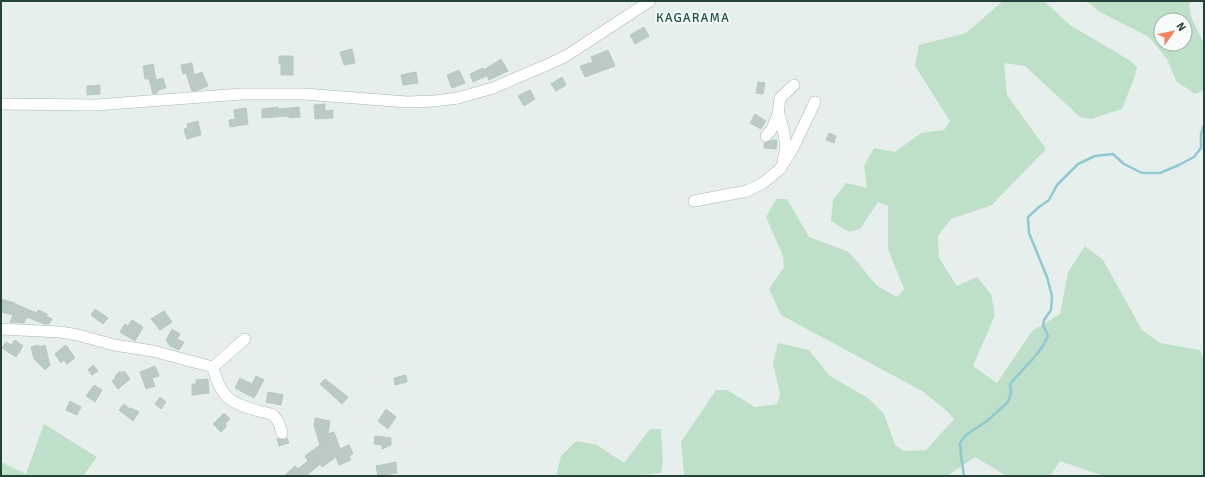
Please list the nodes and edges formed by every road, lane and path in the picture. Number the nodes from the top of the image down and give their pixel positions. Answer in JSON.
{"nodes":[{"id":1,"x":650,"y":1,"type":"edge"},
{"id":2,"x":794,"y":85,"type":"dead end"},
{"id":3,"x":815,"y":102,"type":"dead end"},
{"id":4,"x":1,"y":104,"type":"edge"},
{"id":5,"x":778,"y":110,"type":"junction"},
{"id":6,"x":766,"y":136,"type":"dead end"},
{"id":7,"x":780,"y":169,"type":"junction"},
{"id":8,"x":694,"y":201,"type":"dead end"},
{"id":9,"x":1,"y":329,"type":"edge"},
{"id":10,"x":245,"y":339,"type":"dead end"},
{"id":11,"x":213,"y":367,"type":"junction"},
{"id":12,"x":282,"y":433,"type":"dead end"}],
"edges":[{"from":1,"to":4,"type":"street"},
{"from":2,"to":5,"type":"street"},
{"from":3,"to":7,"type":"street"},
{"from":5,"to":6,"type":"street"},
{"from":5,"to":7,"type":"street"},
{"from":7,"to":8,"type":"street"},
{"from":9,"to":11,"type":"street"},
{"from":10,"to":11,"type":"street"},
{"from":11,"to":12,"type":"street"}]}
